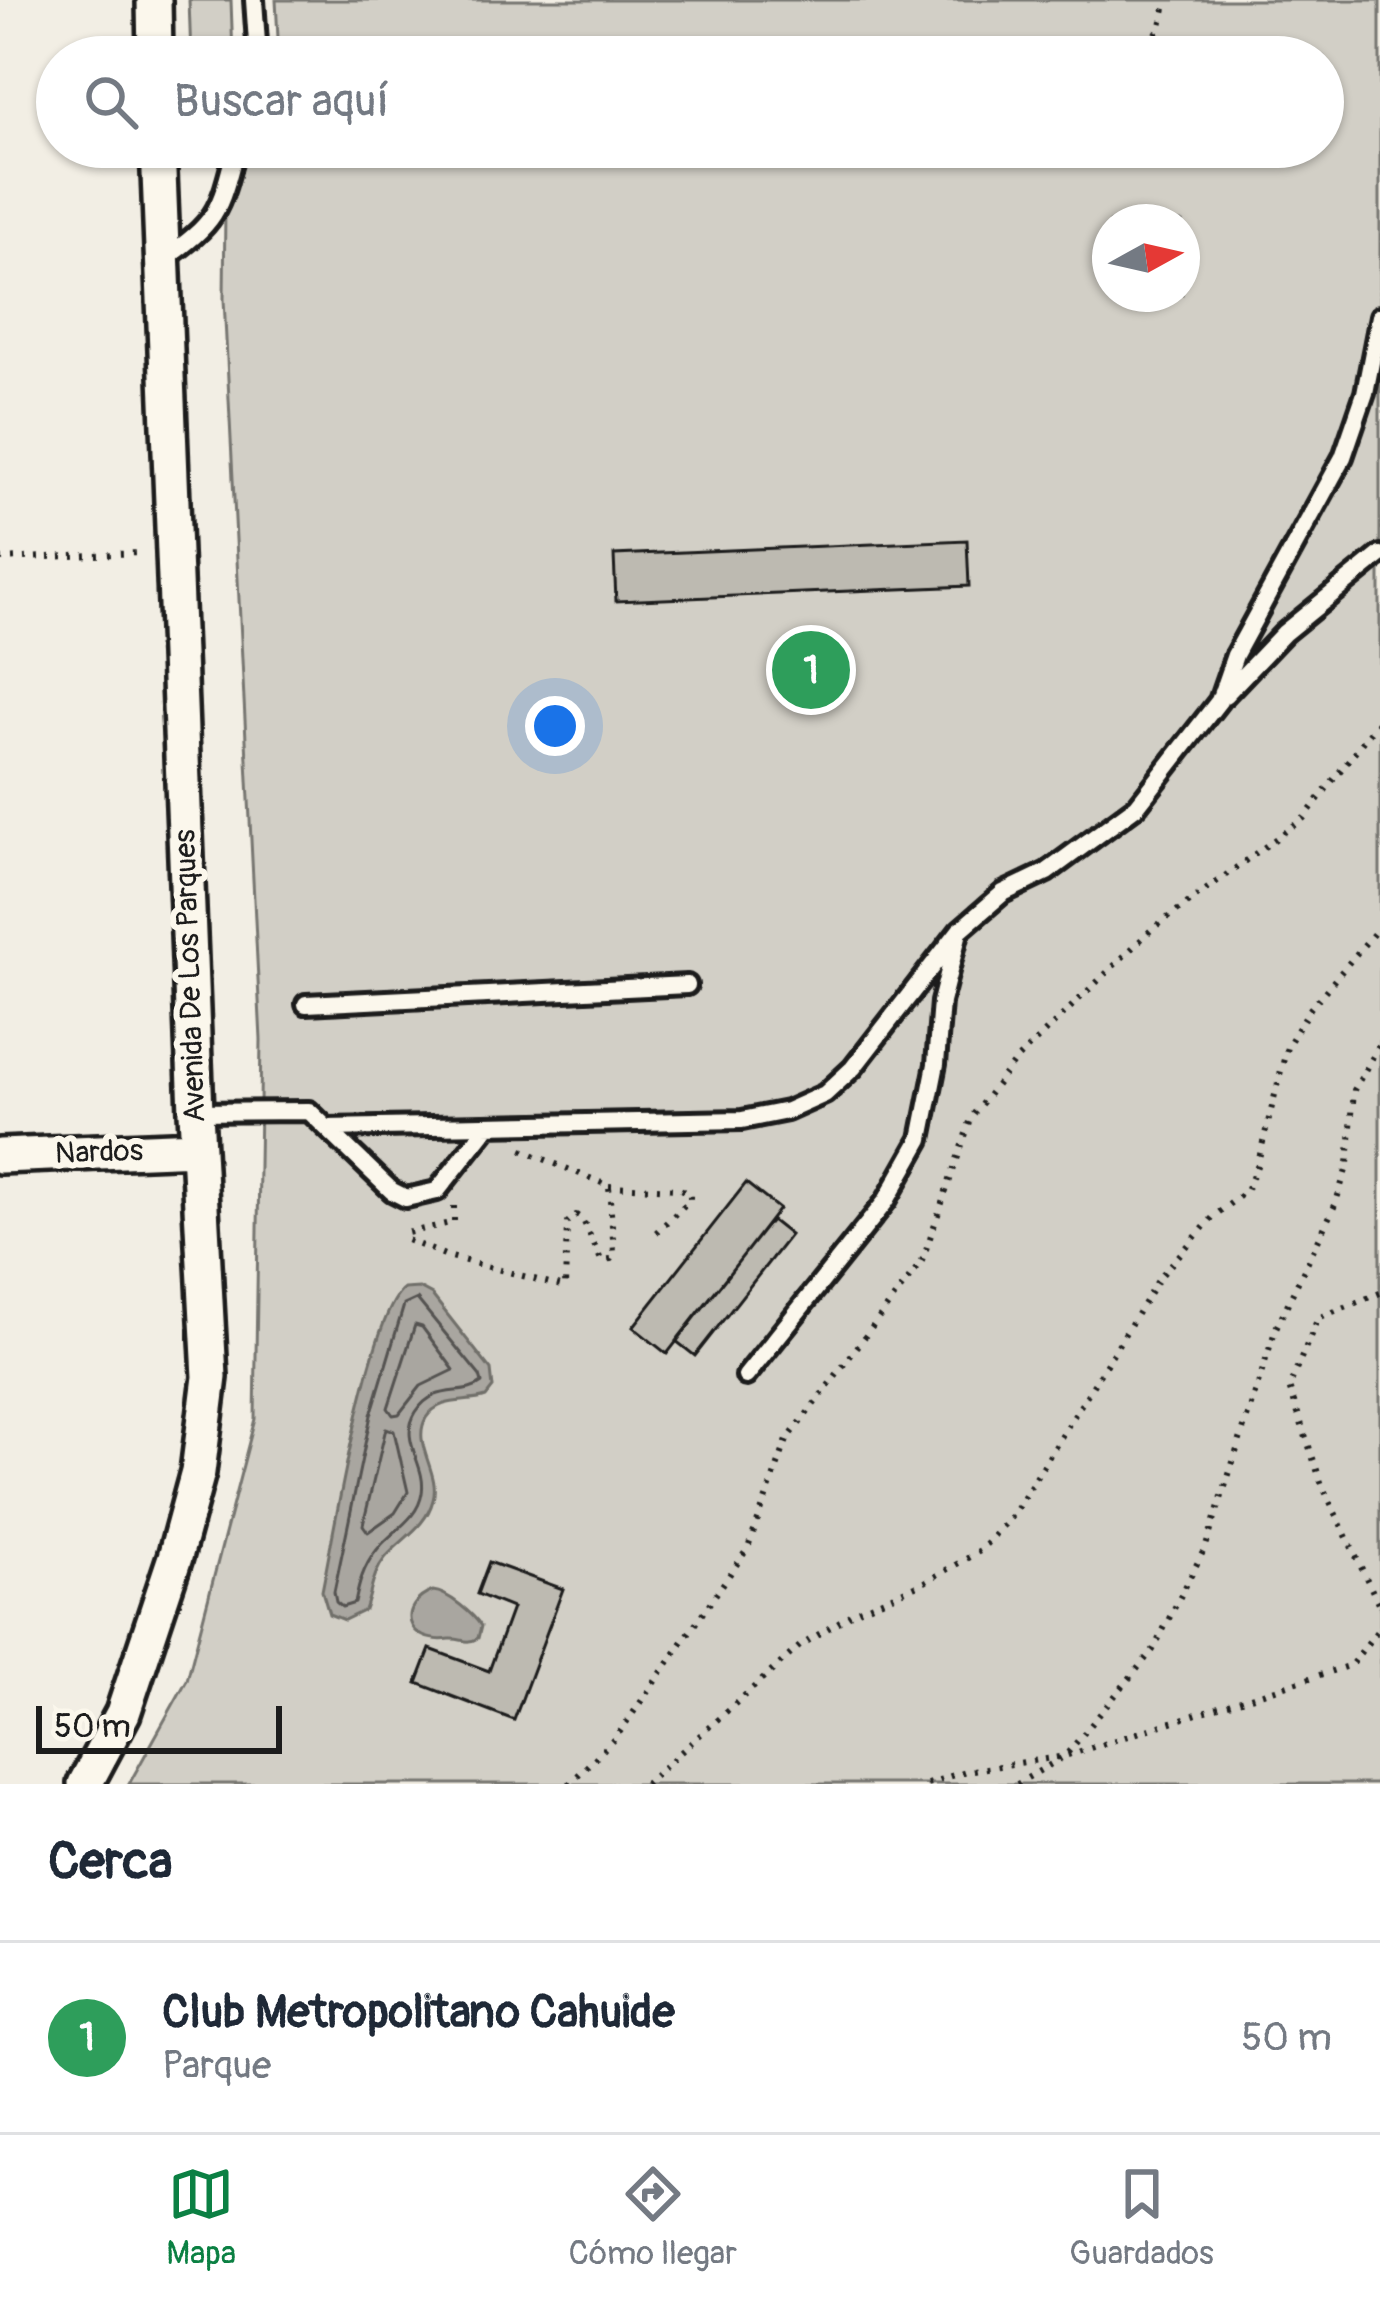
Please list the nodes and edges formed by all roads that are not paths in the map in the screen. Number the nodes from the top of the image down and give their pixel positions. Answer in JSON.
{"nodes":[{"id":1,"x":154,"y":0,"type":"edge"},
{"id":2,"x":254,"y":0,"type":"edge"},
{"id":3,"x":155,"y":36,"type":"edge"},
{"id":4,"x":257,"y":36,"type":"edge"},
{"id":5,"x":159,"y":168,"type":"edge"},
{"id":6,"x":231,"y":168,"type":"edge"},
{"id":7,"x":162,"y":261,"type":"junction"},
{"id":8,"x":1380,"y":316,"type":"edge"},
{"id":9,"x":1380,"y":555,"type":"edge"},
{"id":10,"x":1220,"y":701,"type":"junction"},
{"id":11,"x":960,"y":930,"type":"junction"},
{"id":12,"x":687,"y":985,"type":"dead end"},
{"id":13,"x":306,"y":1004,"type":"dead end"},
{"id":14,"x":196,"y":1112,"type":"junction"},
{"id":15,"x":326,"y":1128,"type":"junction"},
{"id":16,"x":484,"y":1131,"type":"junction"},
{"id":17,"x":197,"y":1148,"type":"junction"},
{"id":18,"x":0,"y":1156,"type":"edge"},
{"id":19,"x":746,"y":1376,"type":"dead end"},
{"id":20,"x":85,"y":1784,"type":"edge"}],
"edges":[{"from":1,"to":3,"type":"street"},
{"from":2,"to":4,"type":"lane"},
{"from":5,"to":7,"type":"street","name":"Avenida De Los Parques"},
{"from":6,"to":7,"type":"lane"},
{"from":7,"to":14,"type":"street","name":"Avenida De Los Parques"},
{"from":8,"to":10,"type":"lane"},
{"from":9,"to":10,"type":"lane"},
{"from":10,"to":11,"type":"lane"},
{"from":11,"to":16,"type":"lane"},
{"from":11,"to":19,"type":"lane"},
{"from":12,"to":13,"type":"lane"},
{"from":14,"to":15,"type":"lane"},
{"from":14,"to":17,"type":"street","name":"Avenida De Los Parques"},
{"from":15,"to":16,"type":"lane"},
{"from":15,"to":16,"type":"lane"},
{"from":17,"to":18,"type":"street","name":"Nardos"},
{"from":17,"to":20,"type":"street","name":"Avenida De Los Parques"}]}
